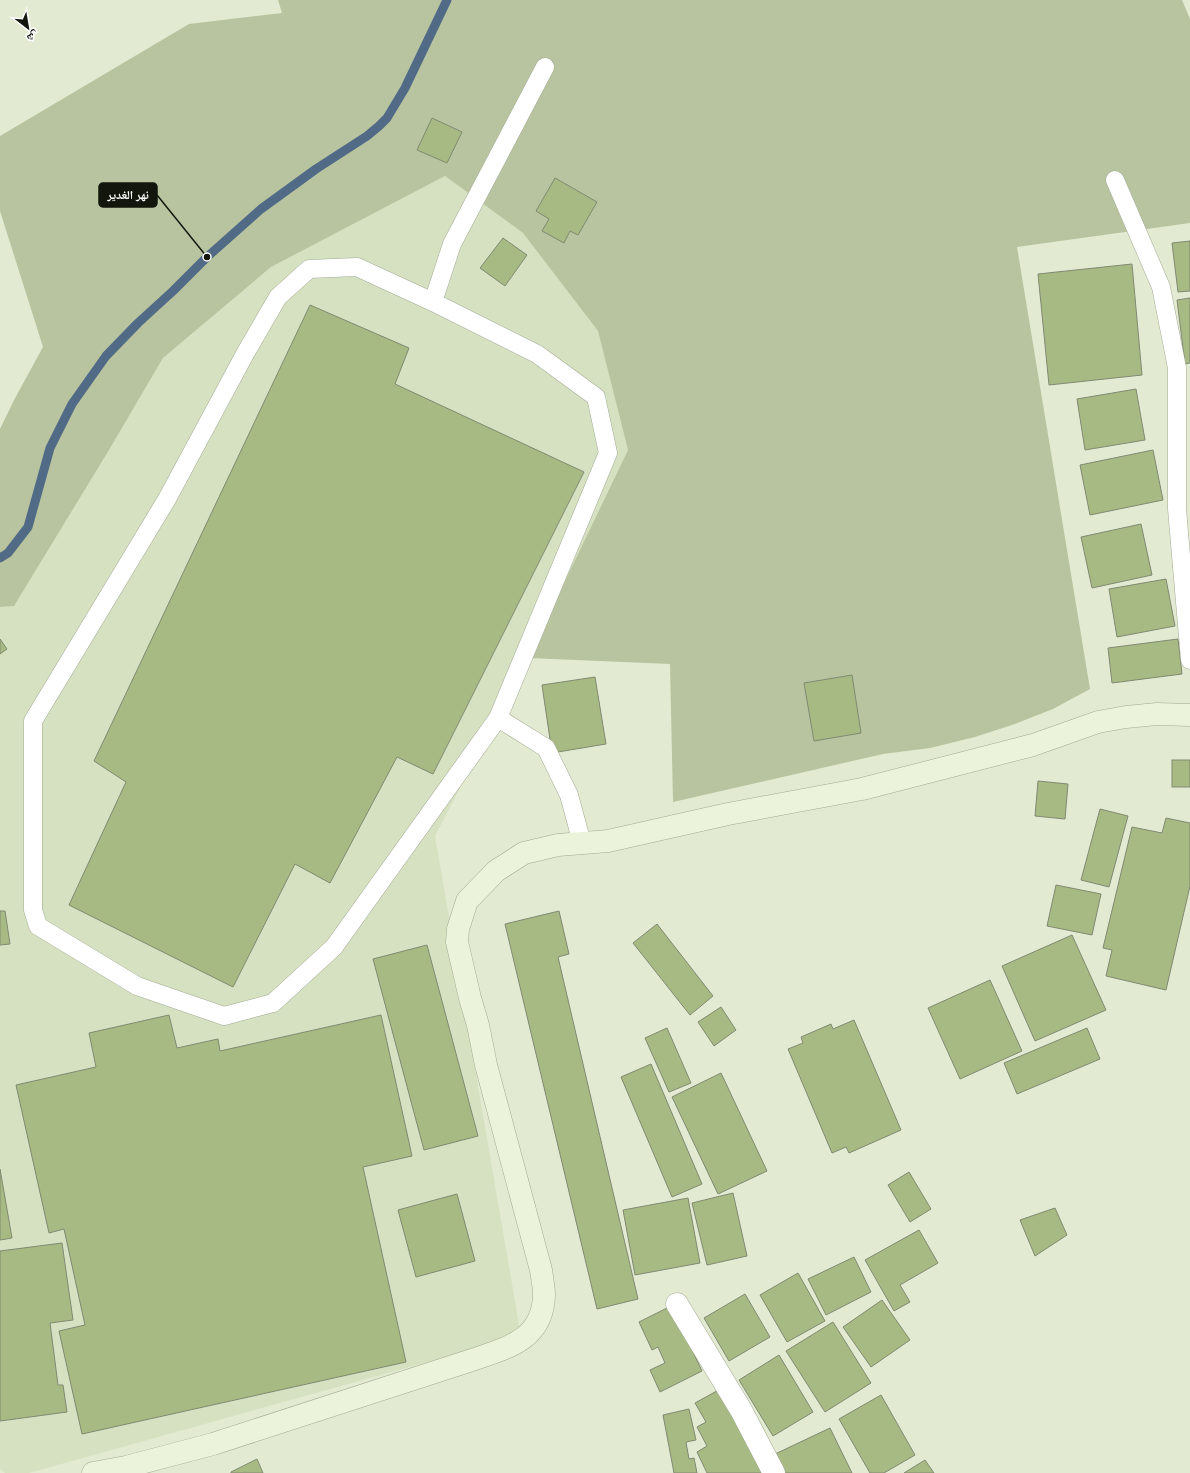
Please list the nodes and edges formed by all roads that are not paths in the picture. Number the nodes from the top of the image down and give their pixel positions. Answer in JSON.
{"nodes":[{"id":1,"x":545,"y":68,"type":"dead end"},
{"id":2,"x":1115,"y":180,"type":"dead end"},
{"id":3,"x":433,"y":302,"type":"junction"},
{"id":4,"x":1190,"y":660,"type":"edge"},
{"id":5,"x":1190,"y":715,"type":"edge"},
{"id":6,"x":498,"y":718,"type":"junction"},
{"id":7,"x":582,"y":843,"type":"junction"},
{"id":8,"x":677,"y":1304,"type":"dead end"},
{"id":9,"x":94,"y":1473,"type":"edge"},
{"id":10,"x":774,"y":1473,"type":"edge"}],
"edges":[{"from":1,"to":3,"type":"lane"},
{"from":2,"to":4,"type":"lane"},
{"from":3,"to":6,"type":"lane"},
{"from":3,"to":6,"type":"lane"},
{"from":5,"to":7,"type":"street"},
{"from":6,"to":7,"type":"lane"},
{"from":7,"to":9,"type":"street"},
{"from":8,"to":10,"type":"street"}]}
